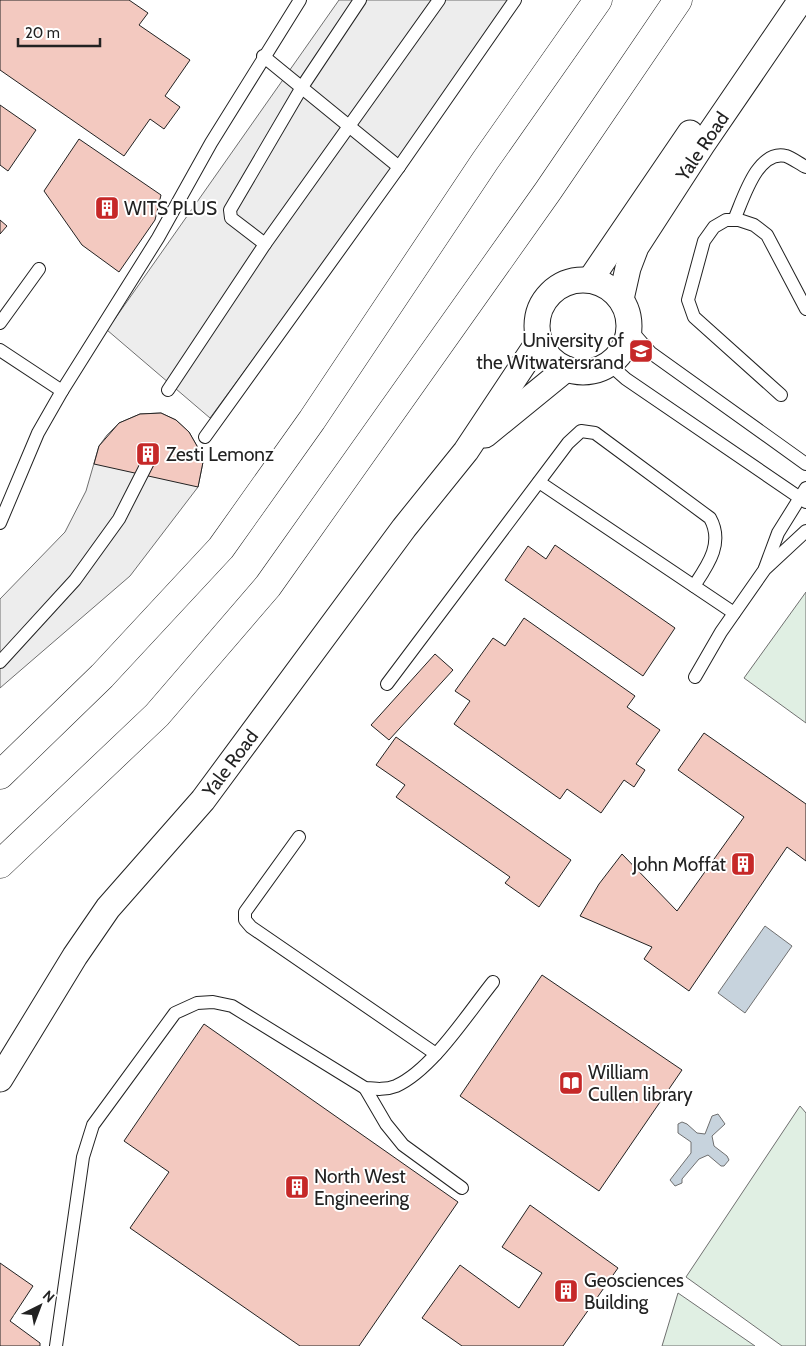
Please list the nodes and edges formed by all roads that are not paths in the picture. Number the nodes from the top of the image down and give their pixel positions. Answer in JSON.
{"nodes":[{"id":1,"x":300,"y":0,"type":"edge"},
{"id":2,"x":360,"y":0,"type":"edge"},
{"id":3,"x":439,"y":0,"type":"edge"},
{"id":4,"x":515,"y":0,"type":"edge"},
{"id":5,"x":598,"y":0,"type":"edge"},
{"id":6,"x":678,"y":0,"type":"edge"},
{"id":7,"x":781,"y":0,"type":"edge"},
{"id":8,"x":801,"y":0,"type":"edge"},
{"id":9,"x":264,"y":56,"type":"junction"},
{"id":10,"x":302,"y":87,"type":"junction"},
{"id":11,"x":350,"y":127,"type":"junction"},
{"id":12,"x":399,"y":167,"type":"junction"},
{"id":13,"x":806,"y":167,"type":"edge"},
{"id":14,"x":734,"y":220,"type":"junction"},
{"id":15,"x":266,"y":244,"type":"junction"},
{"id":16,"x":39,"y":269,"type":"dead end"},
{"id":17,"x":590,"y":280,"type":"junction"},
{"id":18,"x":806,"y":285,"type":"edge"},
{"id":19,"x":799,"y":297,"type":"junction"},
{"id":20,"x":621,"y":299,"type":"junction"},
{"id":21,"x":806,"y":309,"type":"edge"},
{"id":22,"x":0,"y":323,"type":"edge"},
{"id":23,"x":629,"y":328,"type":"junction"},
{"id":24,"x":539,"y":341,"type":"junction"},
{"id":25,"x":0,"y":350,"type":"edge"},
{"id":26,"x":609,"y":364,"type":"junction"},
{"id":27,"x":566,"y":369,"type":"junction"},
{"id":28,"x":168,"y":390,"type":"dead end"},
{"id":29,"x":62,"y":391,"type":"junction"},
{"id":30,"x":781,"y":395,"type":"dead end"},
{"id":31,"x":205,"y":437,"type":"dead end"},
{"id":32,"x":466,"y":451,"type":"junction"},
{"id":33,"x":148,"y":462,"type":"dead end"},
{"id":34,"x":806,"y":464,"type":"edge"},
{"id":35,"x":539,"y":482,"type":"junction"},
{"id":36,"x":804,"y":496,"type":"edge"},
{"id":37,"x":0,"y":523,"type":"edge"},
{"id":38,"x":806,"y":531,"type":"edge"},
{"id":39,"x":764,"y":570,"type":"junction"},
{"id":40,"x":694,"y":586,"type":"junction"},
{"id":41,"x":734,"y":613,"type":"junction"},
{"id":42,"x":0,"y":662,"type":"edge"},
{"id":43,"x":695,"y":677,"type":"dead end"},
{"id":44,"x":387,"y":684,"type":"dead end"},
{"id":45,"x":0,"y":775,"type":"edge"},
{"id":46,"x":299,"y":837,"type":"dead end"},
{"id":47,"x":0,"y":864,"type":"edge"},
{"id":48,"x":493,"y":982,"type":"dead end"},
{"id":49,"x":436,"y":1054,"type":"junction"},
{"id":50,"x":0,"y":1079,"type":"edge"},
{"id":51,"x":365,"y":1088,"type":"junction"},
{"id":52,"x":462,"y":1188,"type":"dead end"},
{"id":53,"x":56,"y":1346,"type":"edge"}],
"edges":[{"from":1,"to":9,"type":"lane"},
{"from":2,"to":10,"type":"lane"},
{"from":3,"to":11,"type":"lane"},
{"from":4,"to":12,"type":"lane"},
{"from":5,"to":45,"type":"highway"},
{"from":6,"to":47,"type":"highway"},
{"from":7,"to":17,"type":"street","name":"Yale Road"},
{"from":8,"to":20,"type":"street","name":"Yale Road"},
{"from":9,"to":10,"type":"lane"},
{"from":9,"to":29,"type":"lane"},
{"from":10,"to":11,"type":"lane"},
{"from":10,"to":15,"type":"lane"},
{"from":11,"to":12,"type":"lane"},
{"from":11,"to":15,"type":"lane"},
{"from":12,"to":31,"type":"lane"},
{"from":13,"to":14,"type":"lane"},
{"from":14,"to":19,"type":"lane"},
{"from":14,"to":30,"type":"lane"},
{"from":15,"to":28,"type":"lane"},
{"from":16,"to":22,"type":"lane"},
{"from":17,"to":20,"type":"street"},
{"from":17,"to":24,"type":"street"},
{"from":18,"to":19,"type":"lane"},
{"from":19,"to":21,"type":"lane"},
{"from":20,"to":23,"type":"street"},
{"from":23,"to":26,"type":"street"},
{"from":23,"to":34,"type":"lane"},
{"from":24,"to":27,"type":"street"},
{"from":24,"to":32,"type":"street","name":"Yale Road"},
{"from":25,"to":29,"type":"lane"},
{"from":26,"to":27,"type":"street"},
{"from":26,"to":36,"type":"lane"},
{"from":27,"to":32,"type":"street","name":"Yale Road"},
{"from":29,"to":37,"type":"lane"},
{"from":32,"to":50,"type":"street","name":"Yale Road"},
{"from":33,"to":42,"type":"lane"},
{"from":35,"to":40,"type":"lane"},
{"from":35,"to":40,"type":"lane"},
{"from":35,"to":44,"type":"lane"},
{"from":36,"to":39,"type":"lane"},
{"from":38,"to":39,"type":"lane"},
{"from":39,"to":41,"type":"lane"},
{"from":40,"to":41,"type":"lane"},
{"from":41,"to":43,"type":"lane"},
{"from":46,"to":49,"type":"lane"},
{"from":48,"to":49,"type":"lane"},
{"from":49,"to":51,"type":"lane"},
{"from":51,"to":52,"type":"lane"},
{"from":51,"to":53,"type":"lane"}]}
